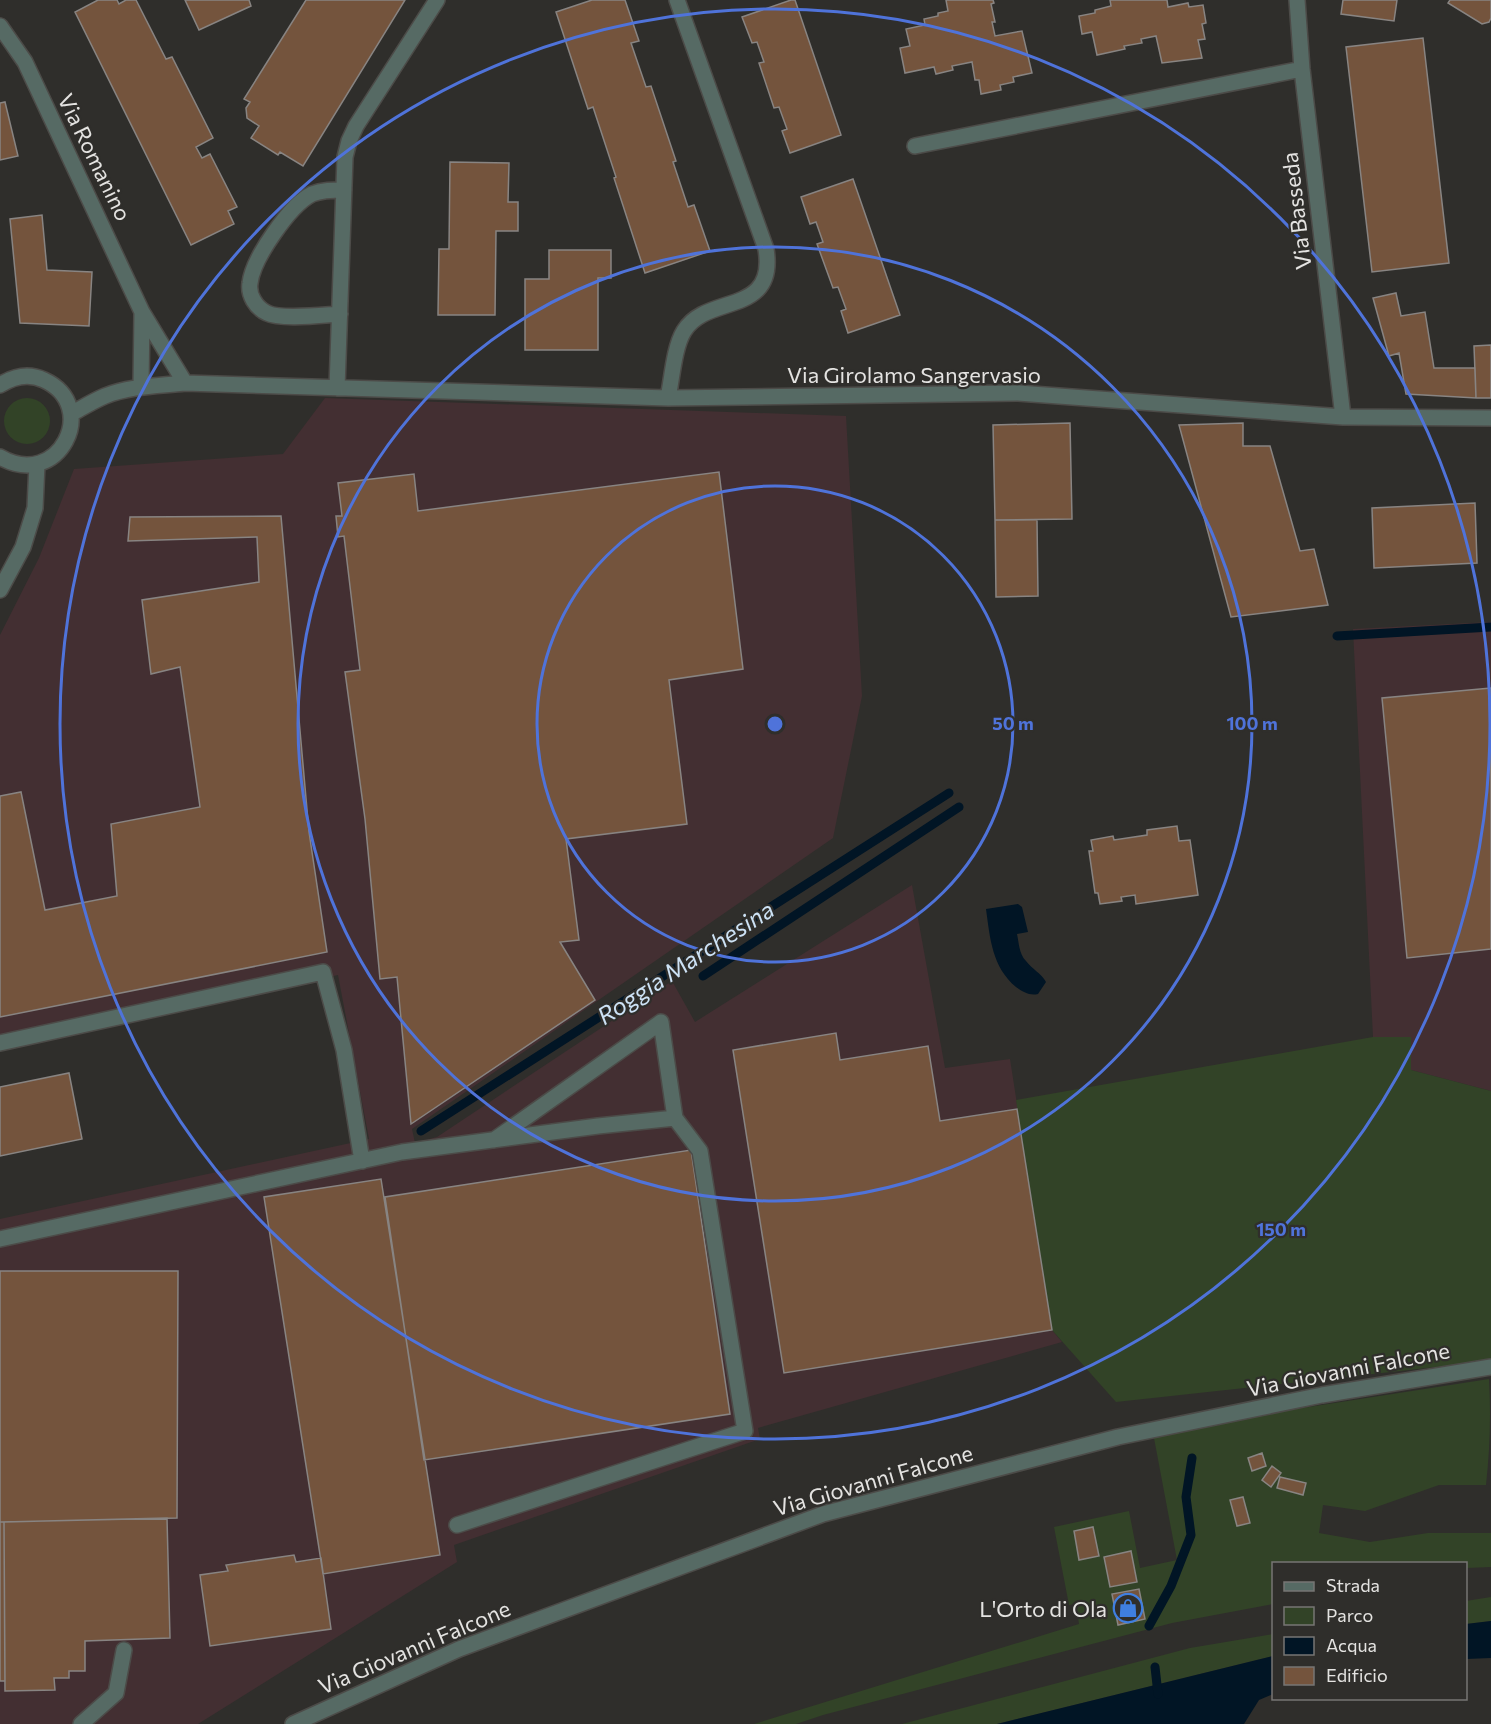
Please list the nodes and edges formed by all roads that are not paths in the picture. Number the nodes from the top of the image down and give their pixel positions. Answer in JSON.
{"nodes":[{"id":1,"x":437,"y":0,"type":"edge"},
{"id":2,"x":677,"y":0,"type":"edge"},
{"id":3,"x":1297,"y":0,"type":"edge"},
{"id":4,"x":0,"y":26,"type":"edge"},
{"id":5,"x":1302,"y":69,"type":"junction"},
{"id":6,"x":915,"y":146,"type":"dead end"},
{"id":7,"x":344,"y":190,"type":"junction"},
{"id":8,"x":142,"y":312,"type":"junction"},
{"id":9,"x":340,"y":314,"type":"junction"},
{"id":10,"x":185,"y":383,"type":"junction"},
{"id":11,"x":0,"y":385,"type":"edge"},
{"id":12,"x":141,"y":387,"type":"junction"},
{"id":13,"x":337,"y":388,"type":"junction"},
{"id":14,"x":668,"y":398,"type":"junction"},
{"id":15,"x":71,"y":414,"type":"junction"},
{"id":16,"x":1343,"y":417,"type":"junction"},
{"id":17,"x":1491,"y":418,"type":"edge"},
{"id":18,"x":0,"y":457,"type":"edge"},
{"id":19,"x":37,"y":464,"type":"junction"},
{"id":20,"x":0,"y":590,"type":"edge"},
{"id":21,"x":0,"y":1043,"type":"edge"},
{"id":22,"x":675,"y":1118,"type":"junction"},
{"id":23,"x":494,"y":1140,"type":"junction"},
{"id":24,"x":362,"y":1161,"type":"junction"},
{"id":25,"x":0,"y":1239,"type":"edge"},
{"id":26,"x":1491,"y":1367,"type":"edge"},
{"id":27,"x":457,"y":1525,"type":"dead end"},
{"id":28,"x":124,"y":1650,"type":"dead end"},
{"id":29,"x":81,"y":1724,"type":"edge"},
{"id":30,"x":293,"y":1724,"type":"edge"}],
"edges":[{"from":1,"to":7,"type":"street"},
{"from":2,"to":14,"type":"street"},
{"from":3,"to":5,"type":"street","name":"Via Basseda"},
{"from":4,"to":8,"type":"street","name":"Via Romanino"},
{"from":5,"to":6,"type":"street"},
{"from":5,"to":16,"type":"street","name":"Via Basseda"},
{"from":7,"to":9,"type":"street"},
{"from":7,"to":9,"type":"street"},
{"from":8,"to":10,"type":"street","name":"Via Romanino"},
{"from":8,"to":12,"type":"street","name":"Via Romanino"},
{"from":9,"to":13,"type":"street"},
{"from":10,"to":12,"type":"street","name":"Via Girolamo Sangervasio"},
{"from":10,"to":13,"type":"street","name":"Via Girolamo Sangervasio"},
{"from":11,"to":15,"type":"street"},
{"from":12,"to":15,"type":"street","name":"Via Girolamo Sangervasio"},
{"from":13,"to":14,"type":"street","name":"Via Girolamo Sangervasio"},
{"from":14,"to":16,"type":"street","name":"Via Girolamo Sangervasio"},
{"from":15,"to":19,"type":"street"},
{"from":16,"to":17,"type":"street","name":"Via Girolamo Sangervasio"},
{"from":18,"to":19,"type":"street"},
{"from":19,"to":20,"type":"street"},
{"from":21,"to":24,"type":"street"},
{"from":22,"to":23,"type":"street"},
{"from":22,"to":23,"type":"street"},
{"from":22,"to":27,"type":"street"},
{"from":23,"to":24,"type":"street"},
{"from":24,"to":25,"type":"street"},
{"from":26,"to":30,"type":"street","name":"Via Giovanni Falcone"},
{"from":28,"to":29,"type":"street"}]}
